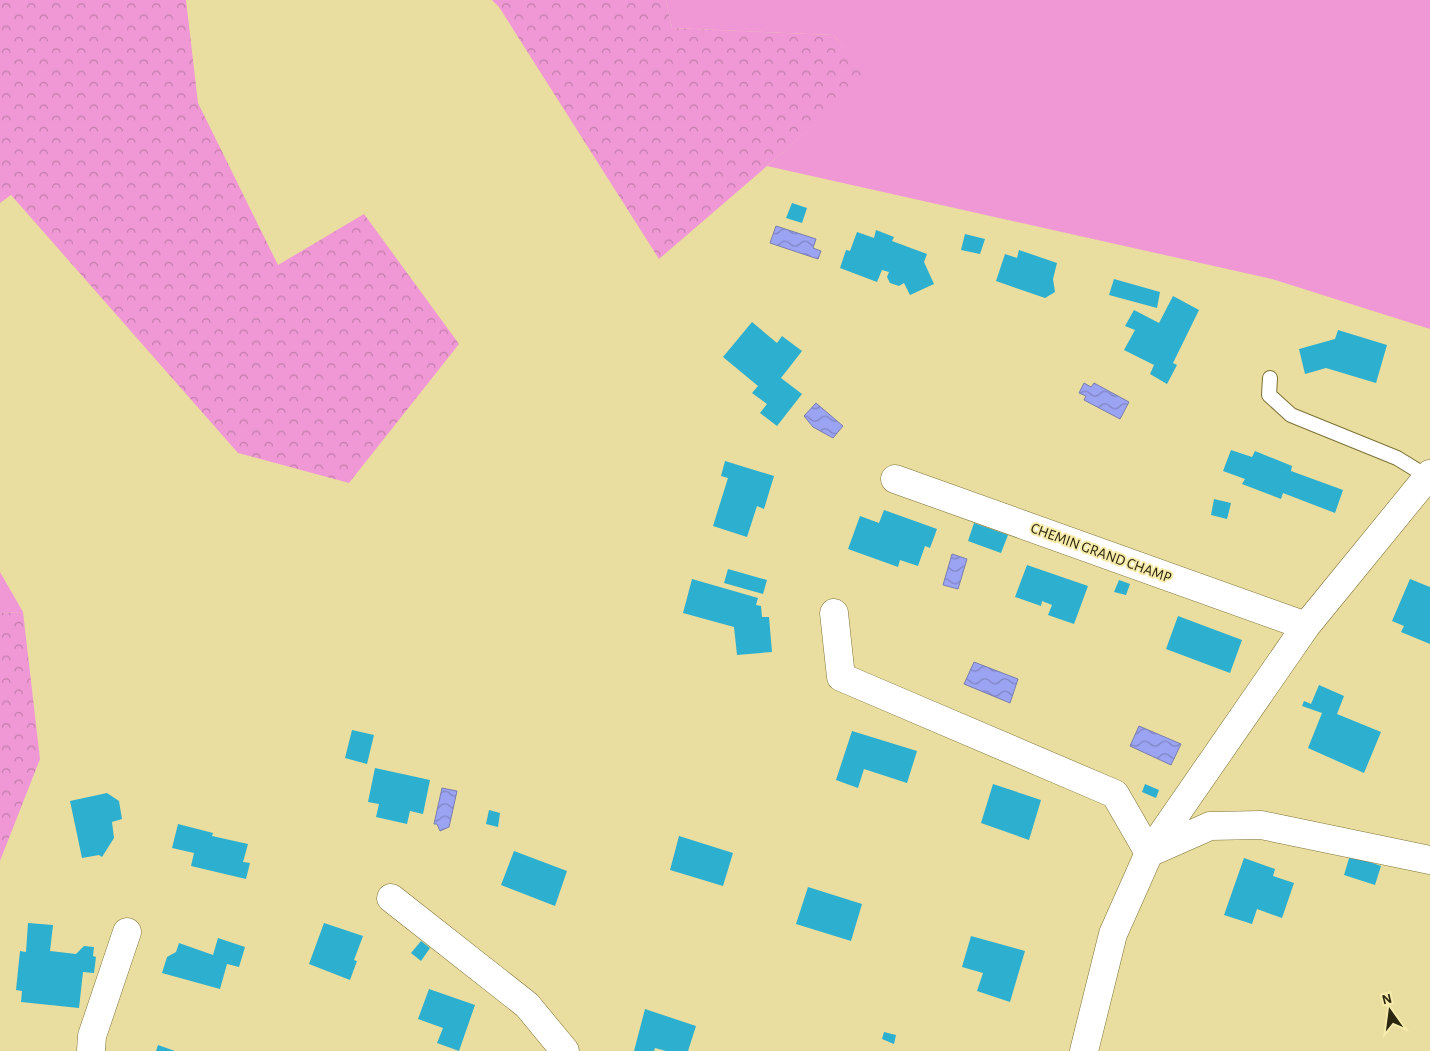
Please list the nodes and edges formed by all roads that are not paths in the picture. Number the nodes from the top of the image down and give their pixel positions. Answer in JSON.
{"nodes":[{"id":1,"x":1270,"y":378,"type":"dead end"},
{"id":2,"x":1429,"y":476,"type":"edge"},
{"id":3,"x":895,"y":479,"type":"dead end"},
{"id":4,"x":834,"y":613,"type":"dead end"},
{"id":5,"x":1306,"y":626,"type":"junction"},
{"id":6,"x":1149,"y":853,"type":"junction"},
{"id":7,"x":1430,"y":860,"type":"edge"},
{"id":8,"x":391,"y":898,"type":"dead end"},
{"id":9,"x":127,"y":932,"type":"dead end"},
{"id":10,"x":91,"y":1051,"type":"edge"},
{"id":11,"x":565,"y":1051,"type":"edge"},
{"id":12,"x":1084,"y":1051,"type":"edge"}],
"edges":[{"from":1,"to":2,"type":"lane"},
{"from":2,"to":5,"type":"street"},
{"from":3,"to":5,"type":"street","name":"CHEMIN GRAND CHAMP"},
{"from":4,"to":6,"type":"street"},
{"from":5,"to":6,"type":"street"},
{"from":6,"to":7,"type":"street"},
{"from":6,"to":12,"type":"street"},
{"from":8,"to":11,"type":"street"},
{"from":9,"to":10,"type":"street"}]}
